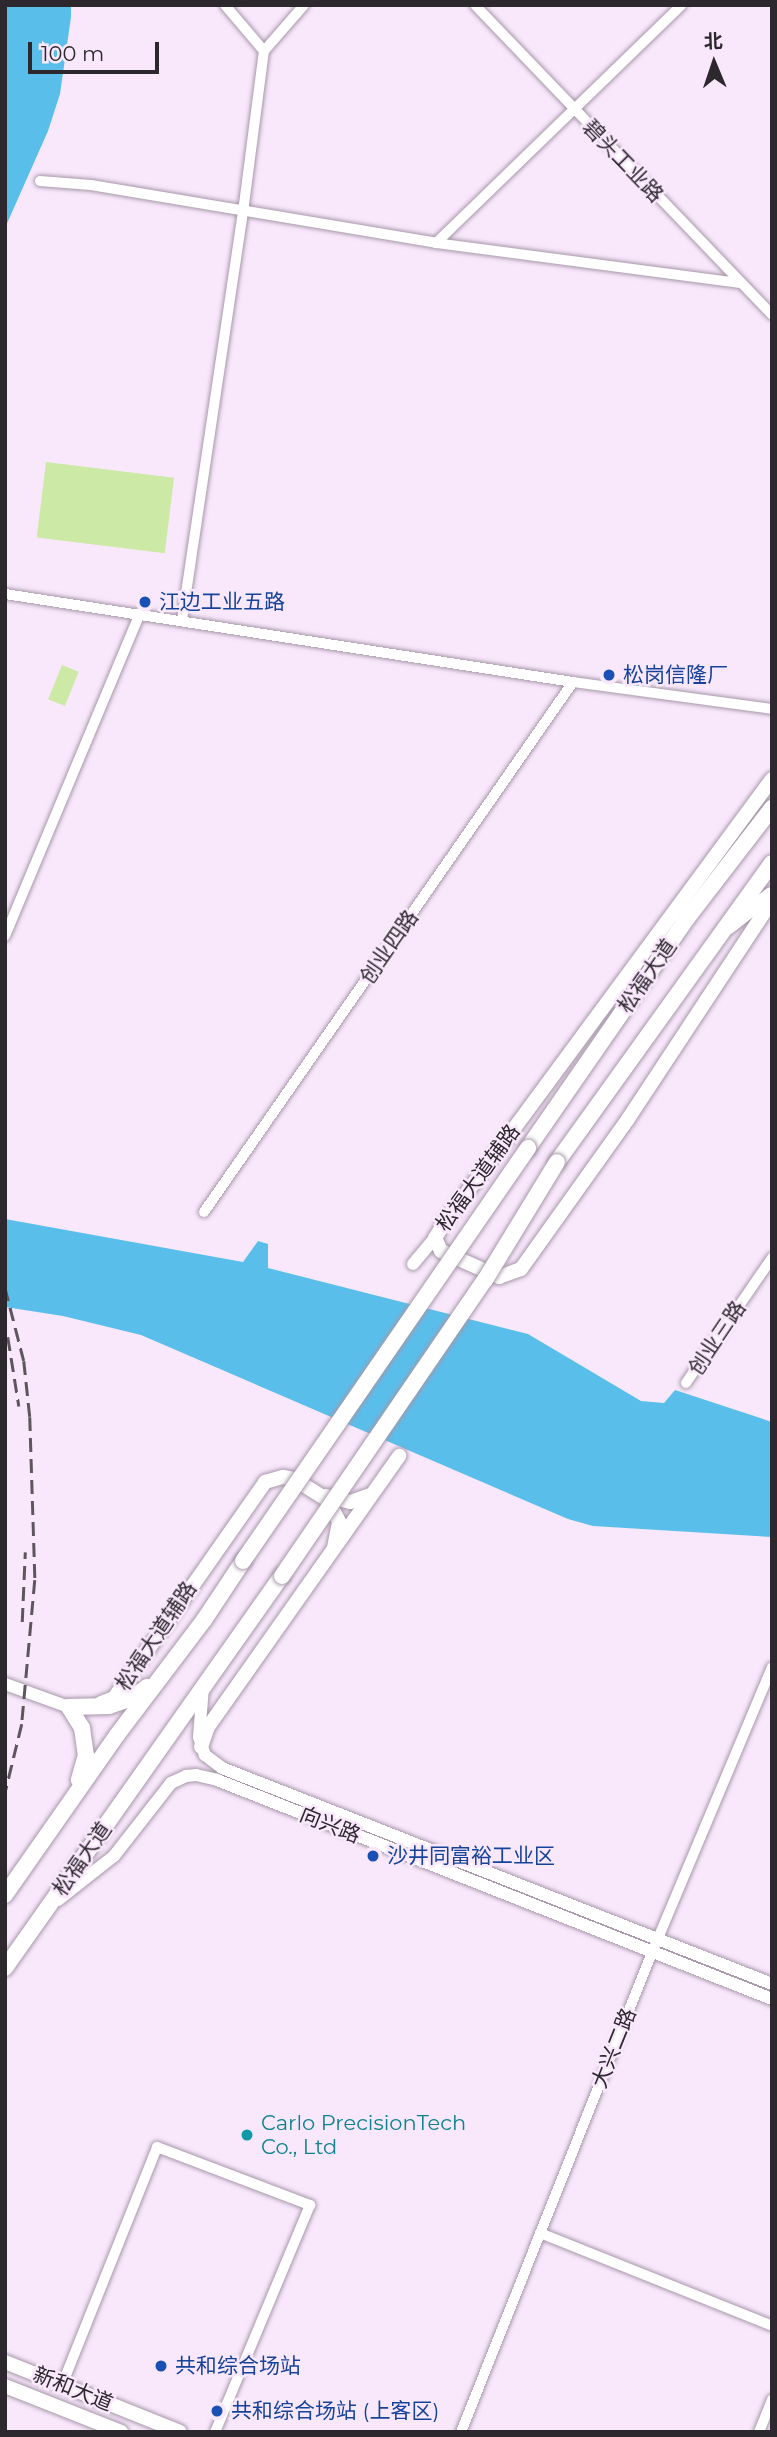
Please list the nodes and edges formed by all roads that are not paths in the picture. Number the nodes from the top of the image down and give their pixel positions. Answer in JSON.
{"nodes":[{"id":1,"x":225,"y":5,"type":"edge"},
{"id":2,"x":304,"y":5,"type":"edge"},
{"id":3,"x":475,"y":5,"type":"edge"},
{"id":4,"x":682,"y":5,"type":"edge"},
{"id":5,"x":264,"y":51,"type":"junction"},
{"id":6,"x":573,"y":110,"type":"junction"},
{"id":7,"x":40,"y":181,"type":"dead end"},
{"id":8,"x":243,"y":212,"type":"junction"},
{"id":9,"x":436,"y":243,"type":"junction"},
{"id":10,"x":739,"y":283,"type":"junction"},
{"id":11,"x":772,"y":315,"type":"edge"},
{"id":12,"x":5,"y":594,"type":"edge"},
{"id":13,"x":139,"y":613,"type":"junction"},
{"id":14,"x":182,"y":620,"type":"junction"},
{"id":15,"x":573,"y":682,"type":"junction"},
{"id":16,"x":772,"y":709,"type":"edge"},
{"id":17,"x":772,"y":779,"type":"edge"},
{"id":18,"x":772,"y":808,"type":"edge"},
{"id":19,"x":719,"y":850,"type":"junction"},
{"id":20,"x":772,"y":863,"type":"edge"},
{"id":21,"x":772,"y":893,"type":"edge"},
{"id":22,"x":772,"y":901,"type":"edge"},
{"id":23,"x":688,"y":917,"type":"junction"},
{"id":24,"x":720,"y":934,"type":"junction"},
{"id":25,"x":5,"y":936,"type":"edge"},
{"id":26,"x":204,"y":1212,"type":"dead end"},
{"id":27,"x":435,"y":1238,"type":"junction"},
{"id":28,"x":772,"y":1258,"type":"edge"},
{"id":29,"x":413,"y":1264,"type":"dead end"},
{"id":30,"x":686,"y":1383,"type":"dead end"},
{"id":31,"x":398,"y":1456,"type":"dead end"},
{"id":32,"x":319,"y":1492,"type":"junction"},
{"id":33,"x":371,"y":1494,"type":"junction"},
{"id":34,"x":334,"y":1548,"type":"junction"},
{"id":35,"x":772,"y":1667,"type":"edge"},
{"id":36,"x":160,"y":1677,"type":"junction"},
{"id":37,"x":5,"y":1684,"type":"edge"},
{"id":38,"x":203,"y":1687,"type":"junction"},
{"id":39,"x":69,"y":1707,"type":"junction"},
{"id":40,"x":90,"y":1707,"type":"junction"},
{"id":41,"x":201,"y":1747,"type":"junction"},
{"id":42,"x":76,"y":1793,"type":"junction"},
{"id":43,"x":5,"y":1895,"type":"edge"},
{"id":44,"x":46,"y":1909,"type":"junction"},
{"id":45,"x":658,"y":1940,"type":"junction"},
{"id":46,"x":652,"y":1952,"type":"junction"},
{"id":47,"x":5,"y":1968,"type":"edge"},
{"id":48,"x":772,"y":1984,"type":"edge"},
{"id":49,"x":772,"y":1999,"type":"edge"},
{"id":50,"x":540,"y":2232,"type":"junction"},
{"id":51,"x":772,"y":2326,"type":"edge"},
{"id":52,"x":5,"y":2362,"type":"edge"},
{"id":53,"x":62,"y":2385,"type":"junction"},
{"id":54,"x":7,"y":2388,"type":"edge"},
{"id":55,"x":772,"y":2400,"type":"edge"},
{"id":56,"x":121,"y":2432,"type":"edge"},
{"id":57,"x":180,"y":2432,"type":"edge"},
{"id":58,"x":215,"y":2432,"type":"edge"},
{"id":59,"x":461,"y":2432,"type":"edge"},
{"id":60,"x":759,"y":2432,"type":"edge"}],
"edges":[{"from":1,"to":5,"type":"street"},
{"from":2,"to":5,"type":"street"},
{"from":3,"to":6,"type":"street","name":"碧头工业路"},
{"from":4,"to":6,"type":"street"},
{"from":5,"to":8,"type":"street"},
{"from":6,"to":9,"type":"street"},
{"from":6,"to":10,"type":"street","name":"碧头工业路"},
{"from":7,"to":8,"type":"street"},
{"from":8,"to":9,"type":"street"},
{"from":8,"to":14,"type":"street"},
{"from":9,"to":10,"type":"street"},
{"from":10,"to":11,"type":"street","name":"碧头工业路"},
{"from":12,"to":13,"type":"street"},
{"from":13,"to":14,"type":"street"},
{"from":13,"to":25,"type":"street"},
{"from":14,"to":15,"type":"street"},
{"from":15,"to":16,"type":"street"},
{"from":15,"to":26,"type":"street","name":"创业四路"},
{"from":17,"to":19,"type":"main road","name":"松福大道辅路"},
{"from":18,"to":23,"type":"main road","name":"松福大道"},
{"from":19,"to":23,"type":"main road"},
{"from":19,"to":27,"type":"main road","name":"松福大道辅路"},
{"from":20,"to":24,"type":"main road","name":"松福大道"},
{"from":21,"to":24,"type":"main road"},
{"from":22,"to":27,"type":"main road","name":"松福大道辅路"},
{"from":23,"to":36,"type":"main road","name":"松福大道","bridge":true},
{"from":24,"to":38,"type":"main road","name":"松福大道","bridge":true},
{"from":27,"to":29,"type":"street"},
{"from":28,"to":30,"type":"street","name":"创业三路"},
{"from":31,"to":33,"type":"main road"},
{"from":32,"to":33,"type":"main road","name":"松福大道辅路"},
{"from":32,"to":34,"type":"main road"},
{"from":32,"to":40,"type":"main road","name":"松福大道辅路"},
{"from":33,"to":34,"type":"main road"},
{"from":34,"to":41,"type":"main road"},
{"from":35,"to":45,"type":"street","name":"大兴二路"},
{"from":36,"to":40,"type":"main road","name":"松福大道"},
{"from":36,"to":42,"type":"main road","name":"松福大道"},
{"from":37,"to":39,"type":"street"},
{"from":38,"to":41,"type":"street"},
{"from":38,"to":44,"type":"main road","name":"松福大道"},
{"from":39,"to":40,"type":"main road","name":"松福大道"},
{"from":39,"to":42,"type":"main road","name":"松福大道"},
{"from":41,"to":45,"type":"street","name":"向兴路"},
{"from":42,"to":43,"type":"main road","name":"松福大道"},
{"from":44,"to":46,"type":"street","name":"向兴路"},
{"from":44,"to":47,"type":"main road","name":"松福大道"},
{"from":45,"to":46,"type":"street","name":"大兴二路"},
{"from":45,"to":48,"type":"street","name":"向兴路"},
{"from":46,"to":49,"type":"street","name":"向兴路"},
{"from":46,"to":50,"type":"street","name":"大兴二路"},
{"from":50,"to":51,"type":"street"},
{"from":50,"to":59,"type":"street","name":"大兴二路"},
{"from":52,"to":53,"type":"main road","name":"新和大道"},
{"from":53,"to":57,"type":"main road","name":"新和大道"},
{"from":53,"to":58,"type":"street"},
{"from":54,"to":56,"type":"main road","name":"新和大道"},
{"from":55,"to":60,"type":"street"}]}
